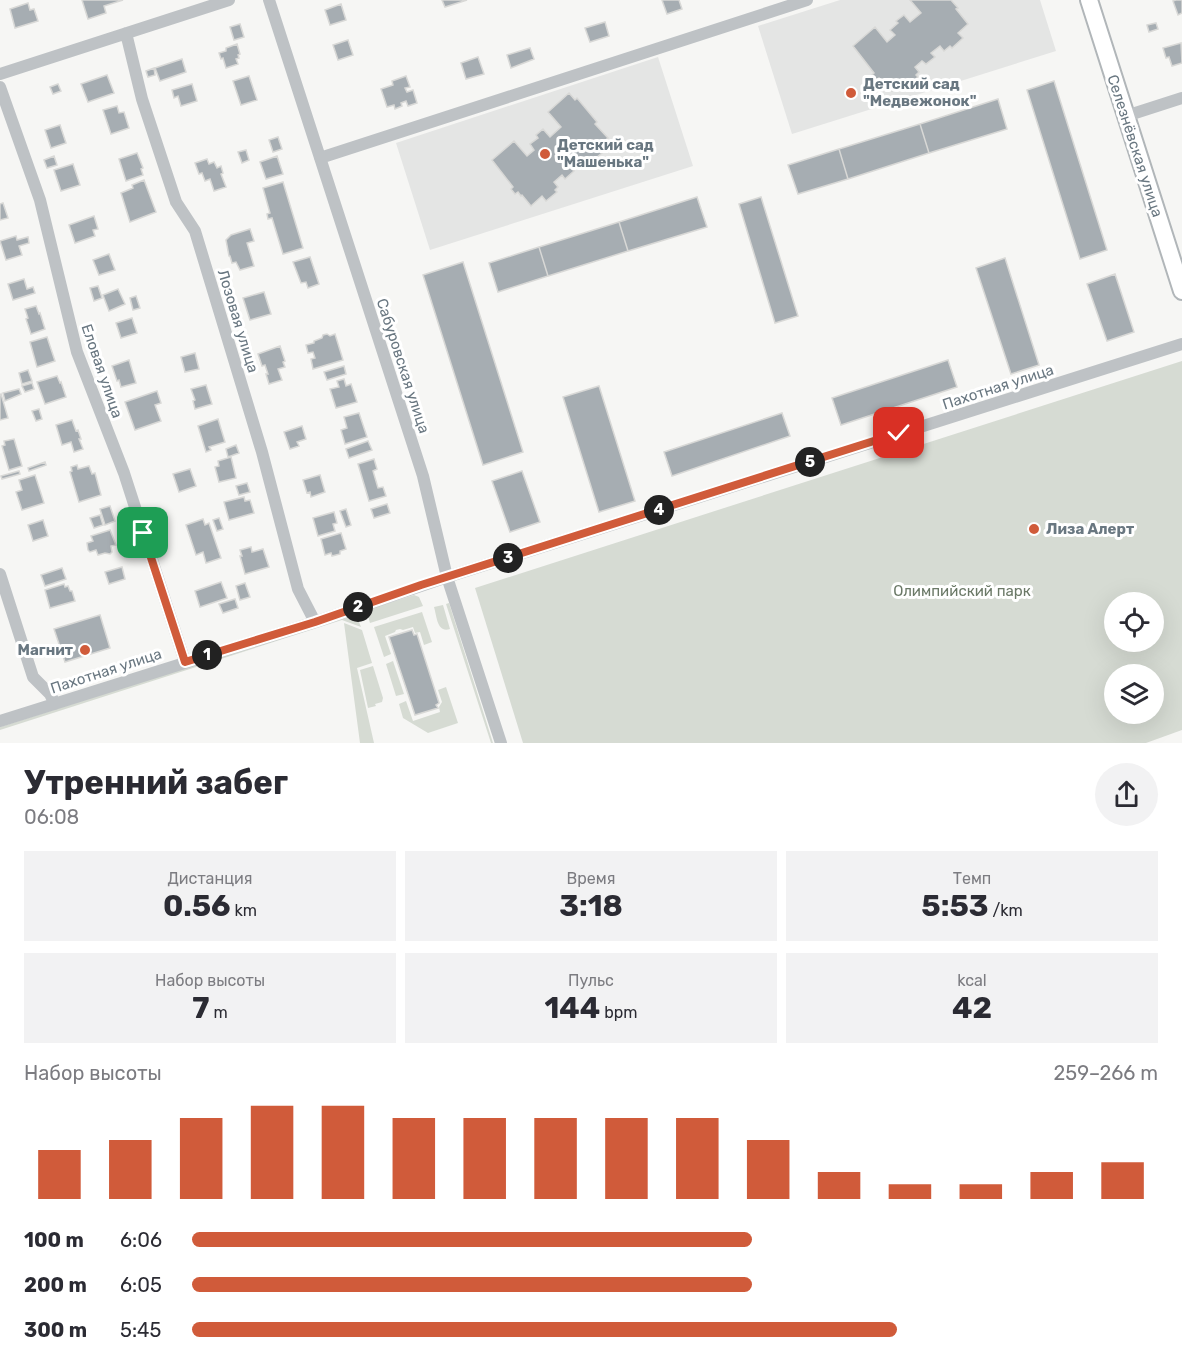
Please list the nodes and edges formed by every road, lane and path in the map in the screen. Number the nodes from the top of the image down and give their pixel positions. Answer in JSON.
{"nodes":[{"id":1,"x":229,"y":0,"type":"edge"},
{"id":2,"x":269,"y":0,"type":"edge"},
{"id":3,"x":807,"y":0,"type":"edge"},
{"id":4,"x":1089,"y":0,"type":"edge"},
{"id":5,"x":126,"y":33,"type":"junction"},
{"id":6,"x":0,"y":74,"type":"edge"},
{"id":7,"x":0,"y":87,"type":"edge"},
{"id":8,"x":1182,"y":98,"type":"edge"},
{"id":9,"x":1126,"y":116,"type":"junction"},
{"id":10,"x":320,"y":158,"type":"junction"},
{"id":11,"x":1179,"y":270,"type":"edge"},
{"id":12,"x":1182,"y":291,"type":"edge"},
{"id":13,"x":1182,"y":344,"type":"edge"},
{"id":14,"x":0,"y":574,"type":"edge"},
{"id":15,"x":447,"y":577,"type":"junction"},
{"id":16,"x":315,"y":622,"type":"junction"},
{"id":17,"x":185,"y":662,"type":"junction"},
{"id":18,"x":55,"y":704,"type":"junction"},
{"id":19,"x":0,"y":721,"type":"edge"},
{"id":20,"x":501,"y":743,"type":"edge"}],
"edges":[{"from":1,"to":5,"type":"street"},
{"from":2,"to":10,"type":"street","name":"Сабуровская улица"},
{"from":3,"to":10,"type":"street"},
{"from":4,"to":9,"type":"street","name":"Селезнёвская улица"},
{"from":5,"to":6,"type":"street"},
{"from":5,"to":16,"type":"street","name":"Лозовая улица"},
{"from":7,"to":17,"type":"street","name":"Еловая улица"},
{"from":8,"to":9,"type":"street"},
{"from":9,"to":11,"type":"street","name":"Селезнёвская улица"},
{"from":10,"to":15,"type":"street","name":"Сабуровская улица"},
{"from":11,"to":12,"type":"street","name":"Селезнёвская улица"},
{"from":13,"to":15,"type":"street","name":"Пахотная улица"},
{"from":14,"to":18,"type":"street"},
{"from":15,"to":16,"type":"street","name":"Пахотная улица"},
{"from":15,"to":20,"type":"street","name":"Сабуровская улица"},
{"from":16,"to":17,"type":"street","name":"Пахотная улица"},
{"from":17,"to":18,"type":"street","name":"Пахотная улица"},
{"from":18,"to":19,"type":"street","name":"Пахотная улица"}]}
